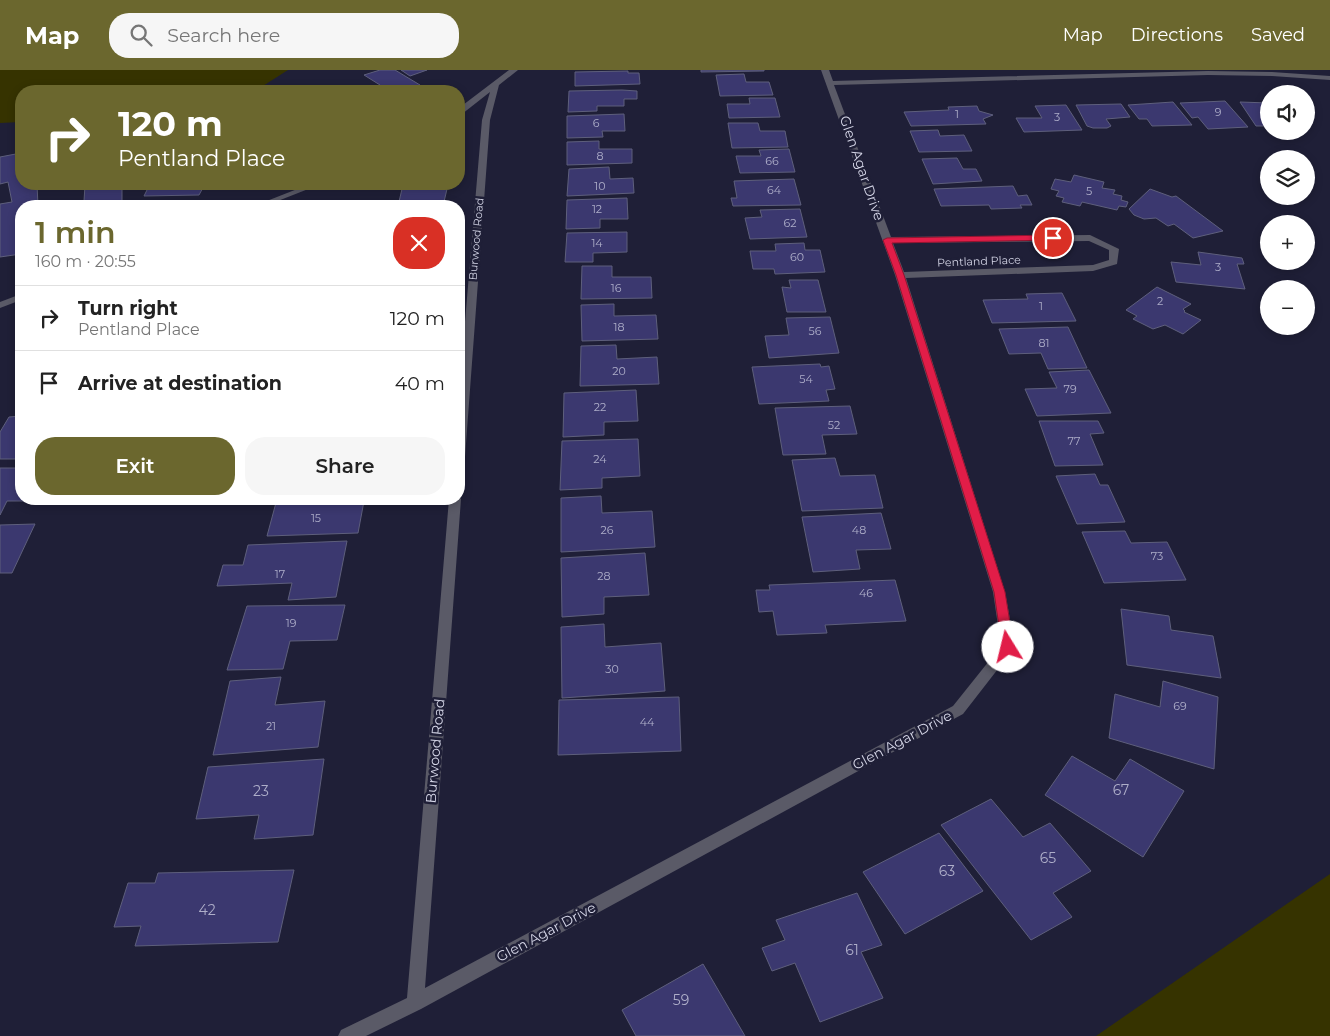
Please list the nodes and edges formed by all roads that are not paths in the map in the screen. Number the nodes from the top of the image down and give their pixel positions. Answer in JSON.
{"nodes":[{"id":1,"x":514,"y":70,"type":"edge"},
{"id":2,"x":825,"y":70,"type":"edge"},
{"id":3,"x":1330,"y":78,"type":"edge"},
{"id":4,"x":496,"y":83,"type":"junction"},
{"id":5,"x":832,"y":83,"type":"junction"},
{"id":6,"x":465,"y":107,"type":"edge"},
{"id":7,"x":301,"y":190,"type":"edge"},
{"id":8,"x":274,"y":200,"type":"edge"},
{"id":9,"x":887,"y":240,"type":"junction"},
{"id":10,"x":900,"y":275,"type":"junction"},
{"id":11,"x":15,"y":299,"type":"edge"},
{"id":12,"x":0,"y":305,"type":"edge"},
{"id":13,"x":465,"y":381,"type":"edge"},
{"id":14,"x":455,"y":505,"type":"edge"},
{"id":15,"x":415,"y":1003,"type":"junction"},
{"id":16,"x":347,"y":1036,"type":"edge"}],
"edges":[{"from":1,"to":4,"type":"street"},
{"from":2,"to":5,"type":"street","name":"Glen Agar Drive"},
{"from":3,"to":5,"type":"street"},
{"from":4,"to":6,"type":"street"},
{"from":4,"to":13,"type":"street","name":"Burwood Road"},
{"from":5,"to":9,"type":"street","name":"Glen Agar Drive"},
{"from":7,"to":8,"type":"street"},
{"from":9,"to":10,"type":"street","name":"Glen Agar Drive"},
{"from":9,"to":10,"type":"street","name":"Pentland Place"},
{"from":10,"to":15,"type":"street","name":"Glen Agar Drive"},
{"from":11,"to":12,"type":"street"},
{"from":14,"to":15,"type":"street","name":"Burwood Road"},
{"from":15,"to":16,"type":"street","name":"Glen Agar Drive"}]}
